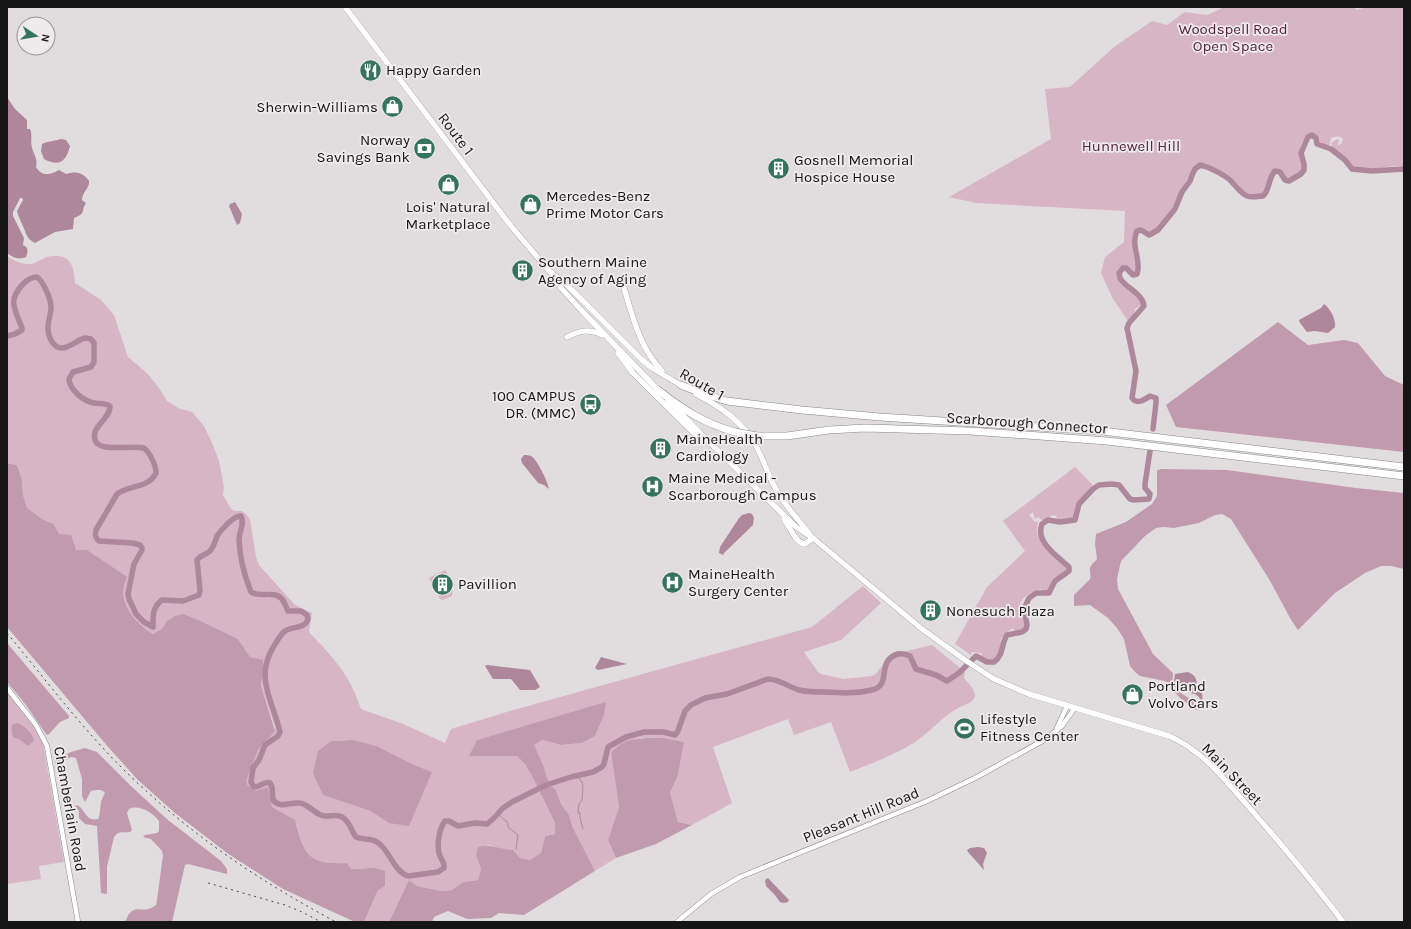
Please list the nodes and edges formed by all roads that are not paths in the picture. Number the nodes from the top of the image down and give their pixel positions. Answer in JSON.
{"nodes":[{"id":1,"x":344,"y":7,"type":"edge"},
{"id":2,"x":552,"y":273,"type":"junction"},
{"id":3,"x":624,"y":288,"type":"dead end"},
{"id":4,"x":606,"y":337,"type":"junction"},
{"id":5,"x":567,"y":338,"type":"dead end"},
{"id":6,"x":613,"y":344,"type":"junction"},
{"id":7,"x":671,"y":380,"type":"junction"},
{"id":8,"x":681,"y":385,"type":"junction"},
{"id":9,"x":658,"y":390,"type":"junction"},
{"id":10,"x":730,"y":463,"type":"junction"},
{"id":11,"x":1404,"y":467,"type":"edge"},
{"id":12,"x":1404,"y":476,"type":"edge"},
{"id":13,"x":774,"y":507,"type":"junction"},
{"id":14,"x":813,"y":538,"type":"junction"},
{"id":15,"x":974,"y":666,"type":"joint"},
{"id":16,"x":7,"y":688,"type":"edge"},
{"id":17,"x":1067,"y":706,"type":"junction"},
{"id":18,"x":1075,"y":708,"type":"junction"},
{"id":19,"x":1055,"y":732,"type":"junction"},
{"id":20,"x":78,"y":922,"type":"edge"},
{"id":21,"x":677,"y":922,"type":"edge"},
{"id":22,"x":1343,"y":922,"type":"edge"}],
"edges":[{"from":1,"to":2,"type":"main road","name":"Route 1"},
{"from":2,"to":4,"type":"main road","name":"Route 1"},
{"from":2,"to":7,"type":"main road","name":"Route 1"},
{"from":3,"to":7,"type":"main road"},
{"from":4,"to":5,"type":"main road"},
{"from":4,"to":6,"type":"main road","name":"Route 1"},
{"from":6,"to":9,"type":"main road","name":"Route 1"},
{"from":6,"to":10,"type":"main road"},
{"from":7,"to":8,"type":"main road","name":"Route 1"},
{"from":8,"to":11,"type":"highway","name":"Scarborough Connector"},
{"from":8,"to":14,"type":"main road","name":"Route 1"},
{"from":9,"to":10,"type":"main road","name":"Route 1"},
{"from":9,"to":12,"type":"highway","name":"Scarborough Connector","bridge":true},
{"from":10,"to":13,"type":"main road","name":"Route 1"},
{"from":13,"to":14,"type":"main road","name":"Route 1"},
{"from":13,"to":14,"type":"main road"},
{"from":14,"to":15,"type":"main road","name":"Route 1"},
{"from":15,"to":17,"type":"main road","name":"Main Street"},
{"from":16,"to":20,"type":"street","name":"Chamberlain Road"},
{"from":17,"to":18,"type":"main road","name":"Main Street"},
{"from":17,"to":19,"type":"street","name":"Pleasant Hill Road"},
{"from":18,"to":19,"type":"street","name":"Pleasant Hill Road"},
{"from":18,"to":22,"type":"main road","name":"Main Street"},
{"from":19,"to":21,"type":"street","name":"Pleasant Hill Road"}]}
